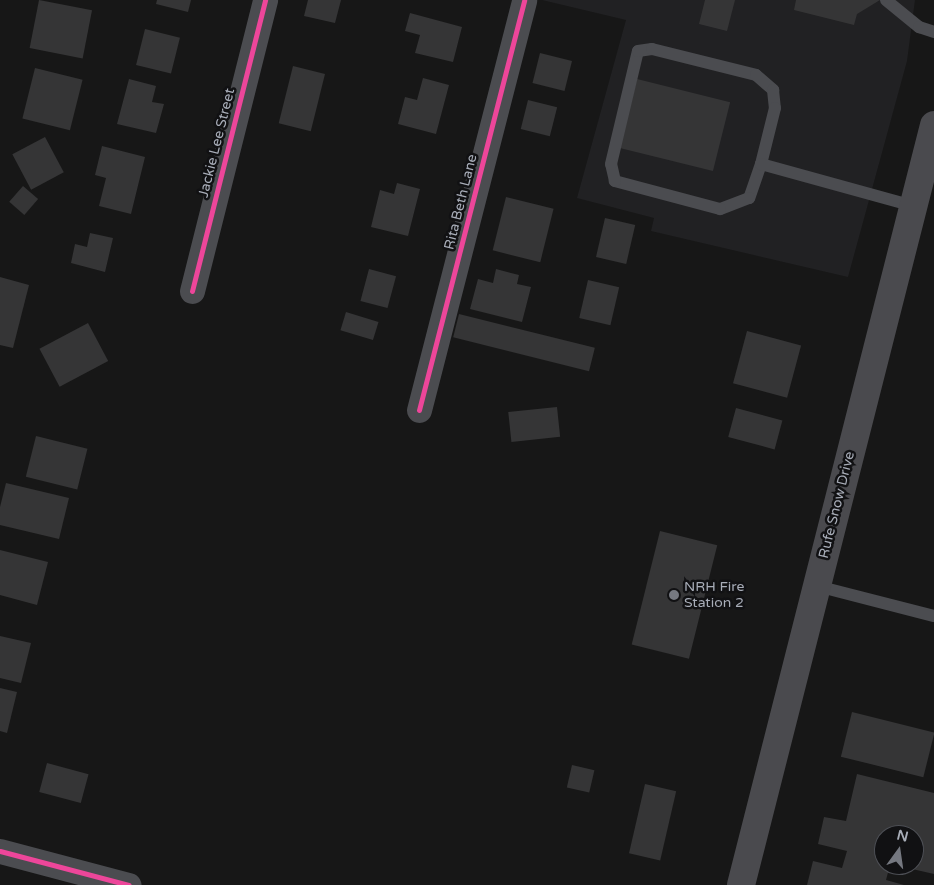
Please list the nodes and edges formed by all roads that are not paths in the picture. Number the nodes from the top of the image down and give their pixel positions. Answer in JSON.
{"nodes":[{"id":1,"x":265,"y":0,"type":"edge"},
{"id":2,"x":524,"y":0,"type":"edge"},
{"id":3,"x":886,"y":0,"type":"edge"},
{"id":4,"x":934,"y":32,"type":"edge"},
{"id":5,"x":934,"y":125,"type":"edge"},
{"id":6,"x":931,"y":153,"type":"edge"},
{"id":7,"x":762,"y":164,"type":"junction"},
{"id":8,"x":914,"y":206,"type":"junction"},
{"id":9,"x":192,"y":290,"type":"dead end"},
{"id":10,"x":419,"y":410,"type":"dead end"},
{"id":11,"x":817,"y":586,"type":"junction"},
{"id":12,"x":934,"y":616,"type":"edge"},
{"id":13,"x":0,"y":851,"type":"edge"},
{"id":14,"x":129,"y":885,"type":"edge"},
{"id":15,"x":741,"y":885,"type":"edge"}],
"edges":[{"from":1,"to":9,"type":"street","name":"Jackie Lee Street"},
{"from":2,"to":10,"type":"street","name":"Rita Beth Lane"},
{"from":3,"to":4,"type":"lane"},
{"from":5,"to":6,"type":"main road","name":"Rufe Snow Drive"},
{"from":6,"to":8,"type":"main road","name":"Rufe Snow Drive"},
{"from":7,"to":7,"type":"lane"},
{"from":7,"to":8,"type":"lane"},
{"from":8,"to":11,"type":"main road","name":"Rufe Snow Drive"},
{"from":11,"to":12,"type":"lane"},
{"from":11,"to":15,"type":"main road","name":"Rufe Snow Drive"},
{"from":13,"to":14,"type":"street"}]}
